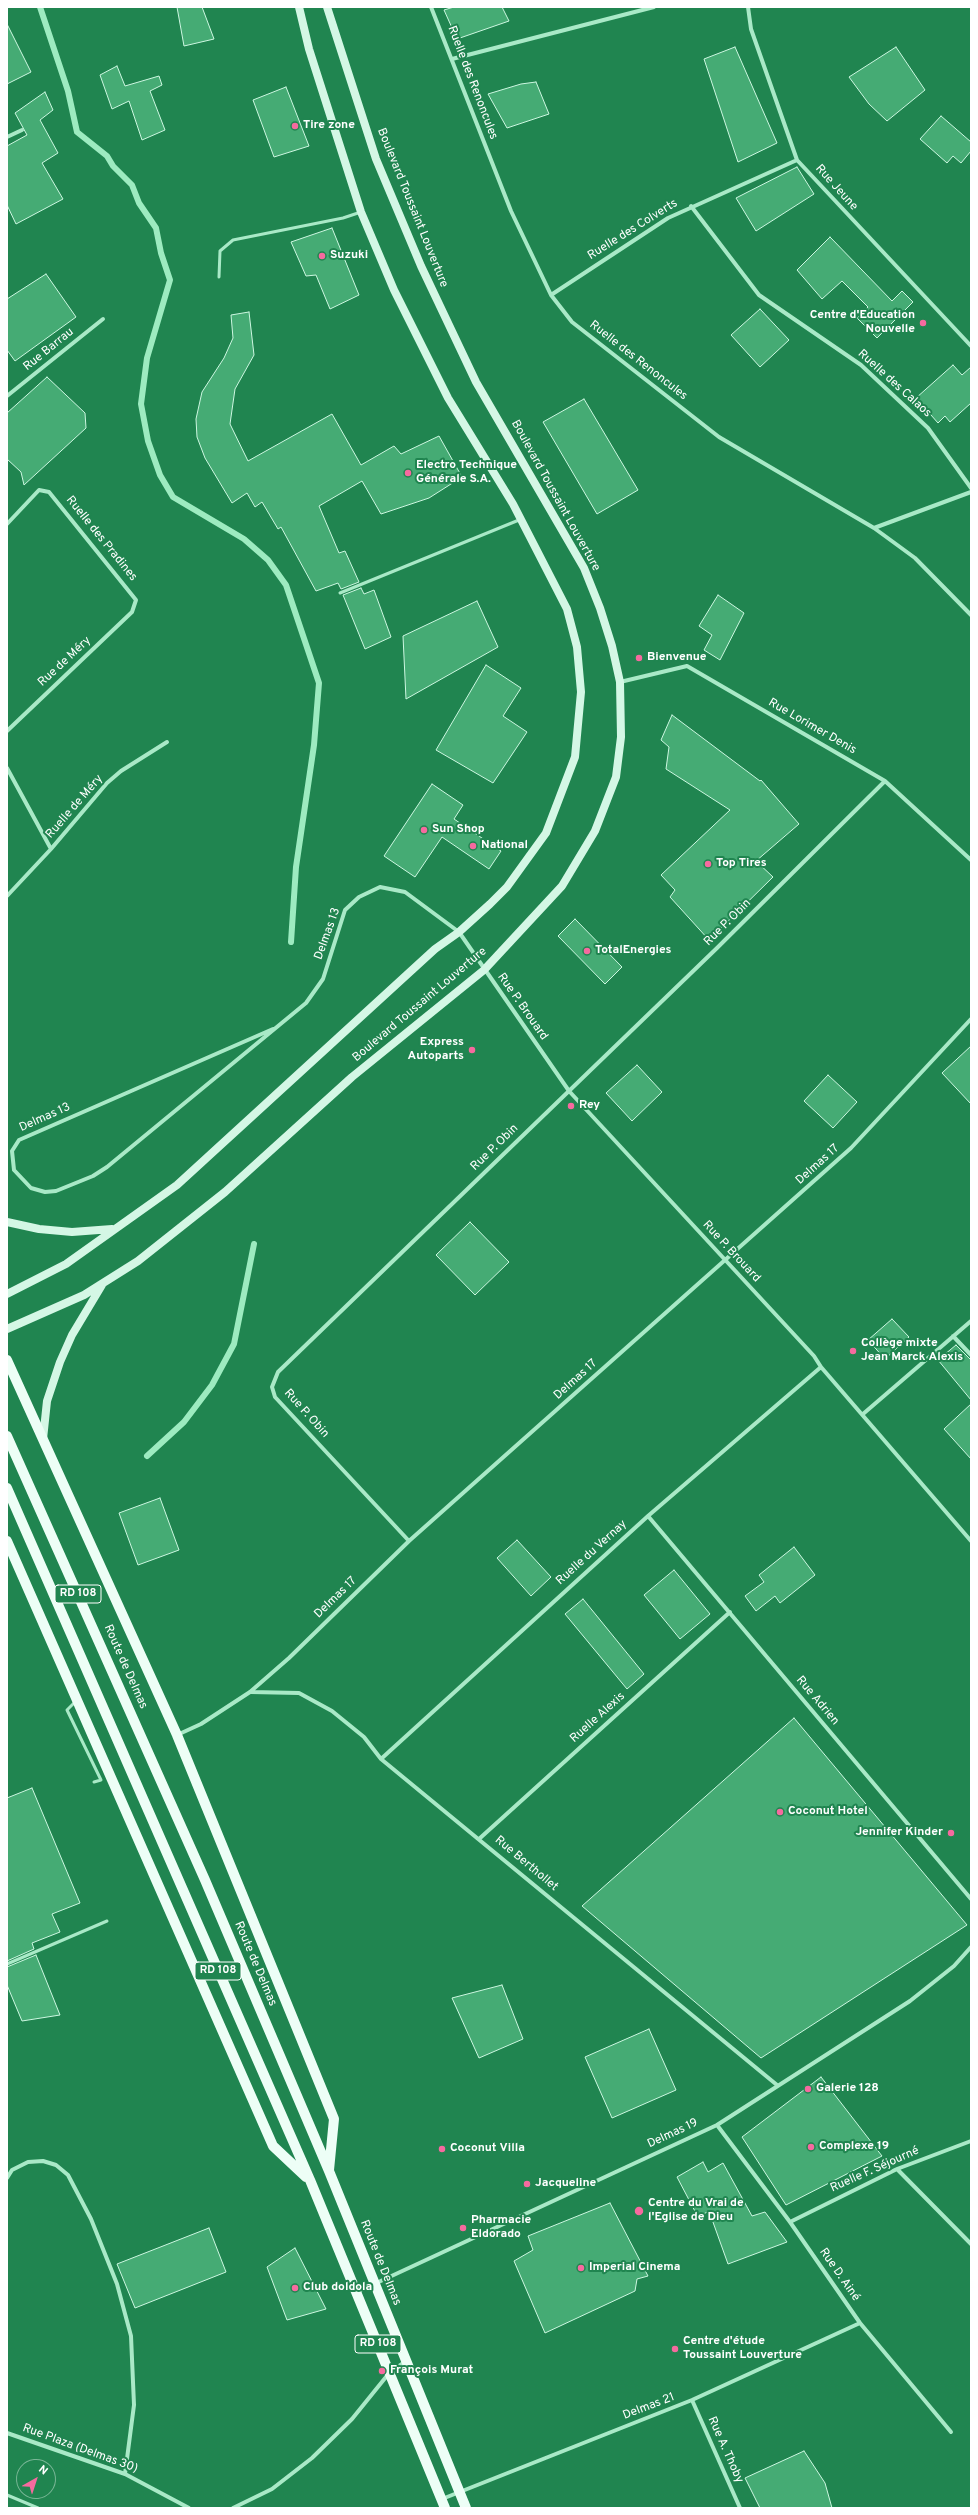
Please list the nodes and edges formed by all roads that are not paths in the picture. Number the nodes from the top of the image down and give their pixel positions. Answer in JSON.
{"nodes":[{"id":1,"x":299,"y":7,"type":"edge"},
{"id":2,"x":328,"y":7,"type":"edge"},
{"id":3,"x":431,"y":7,"type":"edge"},
{"id":4,"x":654,"y":7,"type":"edge"},
{"id":5,"x":748,"y":7,"type":"edge"},
{"id":6,"x":452,"y":60,"type":"junction"},
{"id":7,"x":22,"y":130,"type":"dead end"},
{"id":8,"x":7,"y":137,"type":"edge"},
{"id":9,"x":797,"y":160,"type":"junction"},
{"id":10,"x":691,"y":206,"type":"junction"},
{"id":11,"x":361,"y":212,"type":"junction"},
{"id":12,"x":219,"y":277,"type":"dead end"},
{"id":13,"x":551,"y":295,"type":"junction"},
{"id":14,"x":103,"y":319,"type":"dead end"},
{"id":15,"x":971,"y":346,"type":"edge"},
{"id":16,"x":7,"y":396,"type":"edge"},
{"id":17,"x":971,"y":488,"type":"edge"},
{"id":18,"x":971,"y":492,"type":"edge"},
{"id":19,"x":521,"y":520,"type":"junction"},
{"id":20,"x":7,"y":524,"type":"edge"},
{"id":21,"x":874,"y":528,"type":"junction"},
{"id":22,"x":340,"y":593,"type":"dead end"},
{"id":23,"x":136,"y":607,"type":"joint"},
{"id":24,"x":971,"y":616,"type":"edge"},
{"id":25,"x":620,"y":682,"type":"junction"},
{"id":26,"x":7,"y":731,"type":"edge"},
{"id":27,"x":167,"y":742,"type":"dead end"},
{"id":28,"x":7,"y":768,"type":"edge"},
{"id":29,"x":886,"y":781,"type":"junction"},
{"id":30,"x":51,"y":849,"type":"junction"},
{"id":31,"x":971,"y":860,"type":"edge"},
{"id":32,"x":7,"y":896,"type":"edge"},
{"id":33,"x":459,"y":932,"type":"junction"},
{"id":34,"x":484,"y":970,"type":"junction"},
{"id":35,"x":971,"y":1019,"type":"edge"},
{"id":36,"x":273,"y":1029,"type":"junction"},
{"id":37,"x":568,"y":1091,"type":"junction"},
{"id":38,"x":7,"y":1222,"type":"edge"},
{"id":39,"x":112,"y":1229,"type":"junction"},
{"id":40,"x":726,"y":1261,"type":"junction"},
{"id":41,"x":103,"y":1283,"type":"junction"},
{"id":42,"x":7,"y":1294,"type":"edge"},
{"id":43,"x":971,"y":1321,"type":"edge"},
{"id":44,"x":7,"y":1329,"type":"edge"},
{"id":45,"x":953,"y":1336,"type":"junction"},
{"id":46,"x":971,"y":1355,"type":"edge"},
{"id":47,"x":7,"y":1360,"type":"edge"},
{"id":48,"x":821,"y":1367,"type":"junction"},
{"id":49,"x":863,"y":1414,"type":"junction"},
{"id":50,"x":7,"y":1436,"type":"edge"},
{"id":51,"x":43,"y":1439,"type":"junction"},
{"id":52,"x":7,"y":1488,"type":"edge"},
{"id":53,"x":648,"y":1516,"type":"junction"},
{"id":54,"x":7,"y":1541,"type":"edge"},
{"id":55,"x":409,"y":1541,"type":"junction"},
{"id":56,"x":971,"y":1541,"type":"edge"},
{"id":57,"x":730,"y":1612,"type":"junction"},
{"id":58,"x":250,"y":1692,"type":"junction"},
{"id":59,"x":77,"y":1700,"type":"junction"},
{"id":60,"x":177,"y":1735,"type":"junction"},
{"id":61,"x":381,"y":1759,"type":"junction"},
{"id":62,"x":94,"y":1782,"type":"dead end"},
{"id":63,"x":479,"y":1839,"type":"junction"},
{"id":64,"x":971,"y":1899,"type":"edge"},
{"id":65,"x":107,"y":1921,"type":"dead end"},
{"id":66,"x":971,"y":1947,"type":"edge"},
{"id":67,"x":7,"y":1964,"type":"edge"},
{"id":68,"x":777,"y":2085,"type":"junction"},
{"id":69,"x":717,"y":2125,"type":"junction"},
{"id":70,"x":971,"y":2141,"type":"edge"},
{"id":71,"x":896,"y":2169,"type":"junction"},
{"id":72,"x":329,"y":2171,"type":"junction"},
{"id":73,"x":7,"y":2178,"type":"edge"},
{"id":74,"x":310,"y":2180,"type":"junction"},
{"id":75,"x":790,"y":2222,"type":"junction"},
{"id":76,"x":971,"y":2244,"type":"edge"},
{"id":77,"x":375,"y":2284,"type":"junction"},
{"id":78,"x":357,"y":2292,"type":"junction"},
{"id":79,"x":860,"y":2323,"type":"junction"},
{"id":80,"x":405,"y":2362,"type":"junction"},
{"id":81,"x":390,"y":2372,"type":"junction"},
{"id":82,"x":692,"y":2400,"type":"junction"},
{"id":83,"x":950,"y":2432,"type":"dead end"},
{"id":84,"x":7,"y":2433,"type":"edge"},
{"id":85,"x":125,"y":2474,"type":"junction"},
{"id":86,"x":458,"y":2492,"type":"junction"},
{"id":87,"x":7,"y":2495,"type":"edge"},
{"id":88,"x":444,"y":2504,"type":"edge"},
{"id":89,"x":38,"y":2508,"type":"edge"},
{"id":90,"x":189,"y":2508,"type":"edge"},
{"id":91,"x":233,"y":2508,"type":"edge"},
{"id":92,"x":466,"y":2508,"type":"edge"},
{"id":93,"x":740,"y":2508,"type":"edge"}],
"edges":[{"from":1,"to":11,"type":"main road"},
{"from":2,"to":25,"type":"main road","name":"Boulevard Toussaint Louverture"},
{"from":3,"to":6,"type":"street","name":"Ruelle des Renoncules"},
{"from":4,"to":6,"type":"street"},
{"from":5,"to":9,"type":"street","name":"Rue Jeune"},
{"from":6,"to":13,"type":"street","name":"Ruelle des Renoncules"},
{"from":7,"to":8,"type":"street"},
{"from":9,"to":10,"type":"street","name":"Ruelle des Colverts"},
{"from":9,"to":15,"type":"street","name":"Rue Jeune"},
{"from":10,"to":13,"type":"street","name":"Ruelle des Colverts"},
{"from":10,"to":17,"type":"street","name":"Ruelle des Calaos"},
{"from":11,"to":12,"type":"lane"},
{"from":11,"to":19,"type":"main road"},
{"from":13,"to":21,"type":"street","name":"Ruelle des Renoncules"},
{"from":14,"to":16,"type":"street","name":"Rue Barrau"},
{"from":18,"to":21,"type":"street"},
{"from":19,"to":22,"type":"lane"},
{"from":19,"to":33,"type":"main road"},
{"from":20,"to":23,"type":"street","name":"Ruelle des Pradines"},
{"from":21,"to":24,"type":"street","name":"Ruelle des Renoncules"},
{"from":23,"to":26,"type":"street","name":"Rue de Méry"},
{"from":25,"to":29,"type":"street","name":"Rue Lorimer Denis"},
{"from":25,"to":34,"type":"main road","name":"Boulevard Toussaint Louverture"},
{"from":27,"to":30,"type":"street","name":"Ruelle de Méry"},
{"from":28,"to":30,"type":"street"},
{"from":29,"to":31,"type":"street","name":"Rue Lorimer Denis"},
{"from":29,"to":37,"type":"street","name":"Rue P. Obin"},
{"from":30,"to":32,"type":"street","name":"Ruelle de Méry"},
{"from":33,"to":34,"type":"street","name":"Rue P. Brouard"},
{"from":33,"to":36,"type":"street","name":"Delmas 13"},
{"from":33,"to":39,"type":"main road"},
{"from":34,"to":37,"type":"street","name":"Rue P. Brouard"},
{"from":34,"to":41,"type":"main road","name":"Boulevard Toussaint Louverture"},
{"from":35,"to":40,"type":"street","name":"Delmas 17"},
{"from":36,"to":36,"type":"street","name":"Delmas 13"},
{"from":37,"to":40,"type":"street","name":"Rue P. Brouard"},
{"from":37,"to":55,"type":"street","name":"Rue P. Obin"},
{"from":38,"to":39,"type":"main road"},
{"from":39,"to":42,"type":"main road"},
{"from":40,"to":48,"type":"street","name":"Rue P. Brouard"},
{"from":40,"to":55,"type":"street","name":"Delmas 17"},
{"from":41,"to":44,"type":"main road","name":"Boulevard Toussaint Louverture"},
{"from":41,"to":51,"type":"main road"},
{"from":43,"to":45,"type":"street"},
{"from":45,"to":46,"type":"street"},
{"from":45,"to":49,"type":"street"},
{"from":47,"to":51,"type":"main road"},
{"from":48,"to":49,"type":"street","name":"Rue P. Brouard"},
{"from":48,"to":53,"type":"street","name":"Ruelle du Vernay"},
{"from":49,"to":56,"type":"street","name":"Rue P. Brouard"},
{"from":50,"to":72,"type":"main road","name":"Route de Delmas","number":"RD 108"},
{"from":51,"to":60,"type":"main road"},
{"from":52,"to":74,"type":"main road","number":"RD 108"},
{"from":53,"to":57,"type":"street","name":"Rue Adrien"},
{"from":53,"to":61,"type":"street","name":"Ruelle du Vernay"},
{"from":54,"to":59,"type":"main road"},
{"from":55,"to":58,"type":"street","name":"Delmas 17"},
{"from":57,"to":63,"type":"street","name":"Ruelle Alexis"},
{"from":57,"to":64,"type":"street","name":"Rue Adrien"},
{"from":58,"to":60,"type":"street","name":"Delmas 17"},
{"from":58,"to":61,"type":"street","name":"Rue Berthollet"},
{"from":59,"to":62,"type":"lane"},
{"from":59,"to":74,"type":"main road"},
{"from":60,"to":72,"type":"main road"},
{"from":61,"to":63,"type":"street","name":"Rue Berthollet"},
{"from":63,"to":68,"type":"street","name":"Rue Berthollet"},
{"from":65,"to":67,"type":"lane"},
{"from":66,"to":68,"type":"street","name":"Delmas 19"},
{"from":68,"to":69,"type":"street","name":"Delmas 19"},
{"from":69,"to":75,"type":"street","name":"Rue D. Ainé"},
{"from":69,"to":77,"type":"street","name":"Delmas 19"},
{"from":70,"to":71,"type":"street","name":"Ruelle F. Séjourné"},
{"from":71,"to":75,"type":"street","name":"Ruelle F. Séjourné"},
{"from":71,"to":76,"type":"street"},
{"from":72,"to":77,"type":"main road","name":"Route de Delmas","number":"RD 108"},
{"from":73,"to":85,"type":"street"},
{"from":74,"to":78,"type":"main road","number":"RD 108"},
{"from":75,"to":79,"type":"street","name":"Rue D. Ainé"},
{"from":77,"to":78,"type":"street","name":"Delmas 19"},
{"from":77,"to":80,"type":"main road","name":"Route de Delmas","number":"RD 108"},
{"from":78,"to":81,"type":"main road","number":"RD 108"},
{"from":79,"to":82,"type":"street","name":"Delmas 21"},
{"from":79,"to":83,"type":"street","name":"Rue D. Ainé"},
{"from":80,"to":81,"type":"street"},
{"from":80,"to":86,"type":"main road","name":"Route de Delmas","number":"RD 108"},
{"from":81,"to":88,"type":"main road","number":"RD 108"},
{"from":81,"to":91,"type":"street"},
{"from":82,"to":86,"type":"street","name":"Delmas 21"},
{"from":82,"to":93,"type":"street","name":"Rue A. Thoby"},
{"from":84,"to":85,"type":"street","name":"Rue Plaza (Delmas 30)"},
{"from":85,"to":90,"type":"street","name":"Rue Plaza (Delmas 30)"},
{"from":86,"to":88,"type":"street","name":"Delmas 21"},
{"from":86,"to":92,"type":"main road","name":"Route de Delmas","number":"RD 108"},
{"from":87,"to":89,"type":"lane"}]}
